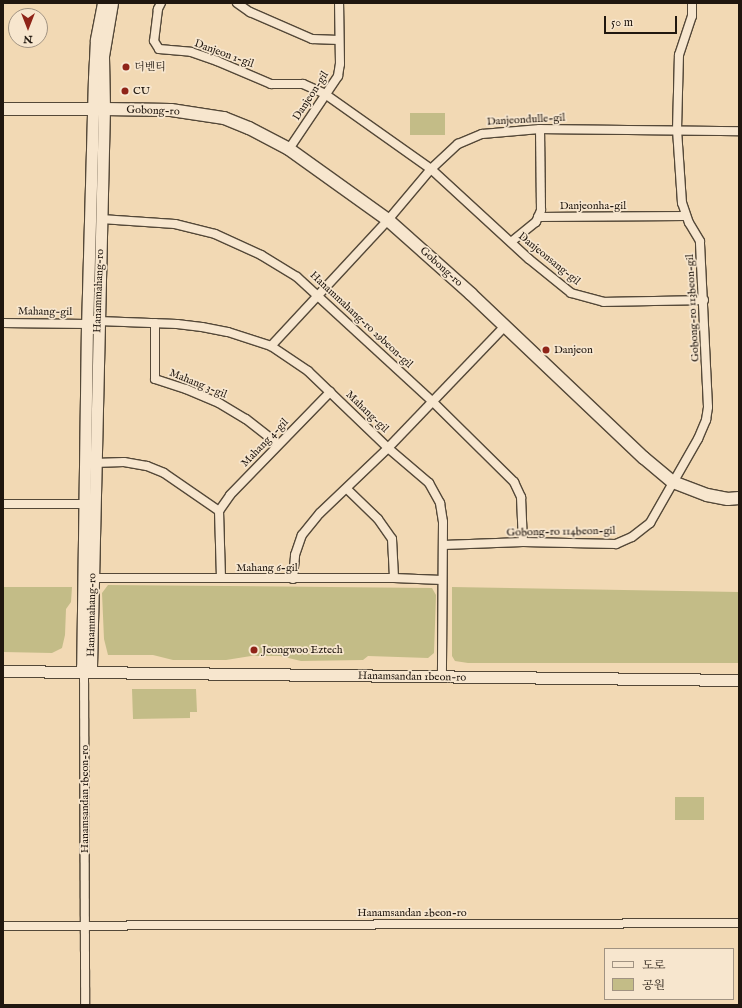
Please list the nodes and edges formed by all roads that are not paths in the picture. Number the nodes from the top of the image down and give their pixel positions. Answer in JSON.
{"nodes":[{"id":1,"x":103,"y":3,"type":"edge"},
{"id":2,"x":112,"y":3,"type":"edge"},
{"id":3,"x":161,"y":3,"type":"edge"},
{"id":4,"x":236,"y":3,"type":"edge"},
{"id":5,"x":339,"y":3,"type":"edge"},
{"id":6,"x":692,"y":3,"type":"edge"},
{"id":7,"x":339,"y":40,"type":"junction"},
{"id":8,"x":325,"y":94,"type":"junction"},
{"id":9,"x":3,"y":109,"type":"edge"},
{"id":10,"x":99,"y":109,"type":"junction"},
{"id":11,"x":540,"y":129,"type":"junction"},
{"id":12,"x":677,"y":130,"type":"junction"},
{"id":13,"x":739,"y":131,"type":"edge"},
{"id":14,"x":289,"y":149,"type":"junction"},
{"id":15,"x":431,"y":169,"type":"junction"},
{"id":16,"x":686,"y":216,"type":"junction"},
{"id":17,"x":538,"y":217,"type":"junction"},
{"id":18,"x":101,"y":219,"type":"junction"},
{"id":19,"x":388,"y":220,"type":"junction"},
{"id":20,"x":511,"y":242,"type":"junction"},
{"id":21,"x":318,"y":294,"type":"junction"},
{"id":22,"x":704,"y":300,"type":"junction"},
{"id":23,"x":92,"y":322,"type":"junction"},
{"id":24,"x":155,"y":322,"type":"junction"},
{"id":25,"x":3,"y":323,"type":"edge"},
{"id":26,"x":504,"y":327,"type":"junction"},
{"id":27,"x":271,"y":346,"type":"junction"},
{"id":28,"x":330,"y":392,"type":"junction"},
{"id":29,"x":432,"y":402,"type":"junction"},
{"id":30,"x":278,"y":444,"type":"junction"},
{"id":31,"x":388,"y":448,"type":"junction"},
{"id":32,"x":94,"y":463,"type":"junction"},
{"id":33,"x":673,"y":482,"type":"junction"},
{"id":34,"x":346,"y":489,"type":"junction"},
{"id":35,"x":739,"y":498,"type":"edge"},
{"id":36,"x":3,"y":504,"type":"edge"},
{"id":37,"x":85,"y":504,"type":"junction"},
{"id":38,"x":219,"y":511,"type":"junction"},
{"id":39,"x":523,"y":542,"type":"junction"},
{"id":40,"x":443,"y":546,"type":"junction"},
{"id":41,"x":92,"y":578,"type":"junction"},
{"id":42,"x":221,"y":578,"type":"junction"},
{"id":43,"x":394,"y":578,"type":"junction"},
{"id":44,"x":293,"y":579,"type":"junction"},
{"id":45,"x":442,"y":580,"type":"junction"},
{"id":46,"x":3,"y":671,"type":"edge"},
{"id":47,"x":84,"y":674,"type":"junction"},
{"id":48,"x":442,"y":677,"type":"junction"},
{"id":49,"x":739,"y":680,"type":"edge"},
{"id":50,"x":739,"y":923,"type":"edge"},
{"id":51,"x":85,"y":925,"type":"junction"},
{"id":52,"x":3,"y":926,"type":"edge"},
{"id":53,"x":85,"y":1005,"type":"edge"}],
"edges":[{"from":1,"to":10,"type":"street","name":"Hanammahang-ro"},
{"from":2,"to":10,"type":"street","name":"Hanammahang-ro"},
{"from":3,"to":8,"type":"street","name":"Danjeon 1-gil"},
{"from":4,"to":7,"type":"street"},
{"from":5,"to":7,"type":"street","name":"Danjeon-gil"},
{"from":6,"to":12,"type":"street"},
{"from":7,"to":8,"type":"street","name":"Danjeon-gil"},
{"from":8,"to":14,"type":"street","name":"Danjeon-gil"},
{"from":8,"to":15,"type":"street","name":"Danjeonsang-gil"},
{"from":9,"to":10,"type":"main road","name":"Gobong-ro"},
{"from":10,"to":14,"type":"main road","name":"Gobong-ro"},
{"from":10,"to":18,"type":"street","name":"Hanammahang-ro"},
{"from":10,"to":23,"type":"street","name":"Hanammahang-ro"},
{"from":11,"to":12,"type":"street","name":"Danjeondulle-gil"},
{"from":11,"to":15,"type":"street","name":"Danjeondulle-gil"},
{"from":11,"to":17,"type":"street"},
{"from":12,"to":13,"type":"street","name":"Danjeondulle-gil"},
{"from":12,"to":16,"type":"street","name":"Gobong-ro 113beon-gil"},
{"from":14,"to":19,"type":"main road","name":"Gobong-ro"},
{"from":15,"to":19,"type":"street","name":"Danjeondulle-gil"},
{"from":15,"to":20,"type":"street","name":"Danjeonsang-gil"},
{"from":16,"to":17,"type":"street","name":"Danjeonha-gil"},
{"from":16,"to":22,"type":"street","name":"Gobong-ro 113beon-gil"},
{"from":17,"to":20,"type":"street"},
{"from":18,"to":21,"type":"street","name":"Hanammahang-ro 29beon-gil"},
{"from":18,"to":23,"type":"street","name":"Hanammahang-ro"},
{"from":19,"to":21,"type":"street","name":"Danjeondulle-gil"},
{"from":19,"to":26,"type":"main road","name":"Gobong-ro"},
{"from":20,"to":22,"type":"street","name":"Danjeonsang-gil"},
{"from":21,"to":27,"type":"street","name":"Danjeondulle-gil"},
{"from":21,"to":29,"type":"street","name":"Hanammahang-ro 29beon-gil"},
{"from":22,"to":33,"type":"street","name":"Gobong-ro 113beon-gil"},
{"from":23,"to":24,"type":"street","name":"Mahang-gil"},
{"from":23,"to":25,"type":"street","name":"Mahang-gil"},
{"from":23,"to":32,"type":"street","name":"Hanammahang-ro"},
{"from":23,"to":37,"type":"street","name":"Hanammahang-ro"},
{"from":24,"to":27,"type":"street","name":"Mahang-gil"},
{"from":24,"to":30,"type":"street","name":"Mahang 3-gil"},
{"from":26,"to":29,"type":"street"},
{"from":26,"to":33,"type":"main road","name":"Gobong-ro"},
{"from":27,"to":28,"type":"street","name":"Mahang-gil"},
{"from":28,"to":30,"type":"street","name":"Mahang 4-gil"},
{"from":28,"to":31,"type":"street","name":"Mahang-gil"},
{"from":29,"to":31,"type":"street"},
{"from":29,"to":39,"type":"street","name":"Hanammahang-ro 29beon-gil"},
{"from":30,"to":38,"type":"street","name":"Mahang 4-gil"},
{"from":31,"to":34,"type":"street"},
{"from":31,"to":40,"type":"street","name":"Mahang-gil"},
{"from":32,"to":38,"type":"street"},
{"from":32,"to":41,"type":"street","name":"Hanammahang-ro"},
{"from":33,"to":35,"type":"main road","name":"Gobong-ro"},
{"from":33,"to":39,"type":"street","name":"Gobong-ro 114beon-gil"},
{"from":34,"to":43,"type":"street"},
{"from":34,"to":44,"type":"street"},
{"from":36,"to":37,"type":"street"},
{"from":37,"to":47,"type":"street","name":"Hanammahang-ro"},
{"from":38,"to":42,"type":"street"},
{"from":39,"to":40,"type":"street","name":"Gobong-ro 114beon-gil"},
{"from":40,"to":45,"type":"street","name":"Mahang-gil"},
{"from":41,"to":42,"type":"street","name":"Mahang 6-gil"},
{"from":41,"to":47,"type":"street","name":"Hanammahang-ro"},
{"from":42,"to":44,"type":"street","name":"Mahang 6-gil"},
{"from":43,"to":44,"type":"street","name":"Mahang 6-gil"},
{"from":43,"to":45,"type":"street","name":"Mahang 6-gil"},
{"from":45,"to":48,"type":"street","name":"Mahang-gil"},
{"from":46,"to":47,"type":"street","name":"Hanamsandan 1beon-ro"},
{"from":47,"to":48,"type":"street","name":"Hanamsandan 1beon-ro"},
{"from":47,"to":51,"type":"street","name":"Hanamsandan 1beon-ro"},
{"from":48,"to":49,"type":"street","name":"Hanamsandan 1beon-ro"},
{"from":50,"to":51,"type":"street","name":"Hanamsandan 2beon-ro"},
{"from":51,"to":52,"type":"street","name":"Hanamsandan 2beon-ro"},
{"from":51,"to":53,"type":"street"}]}
